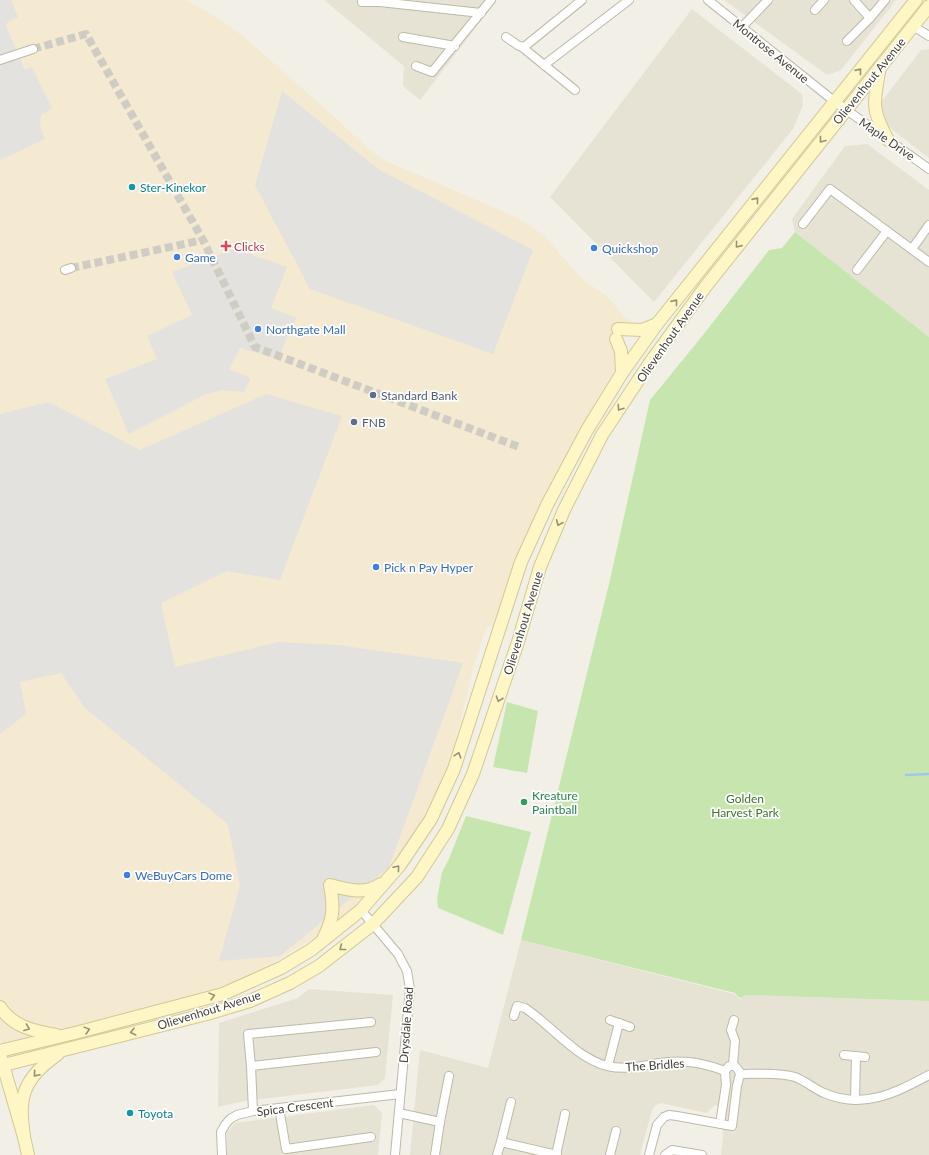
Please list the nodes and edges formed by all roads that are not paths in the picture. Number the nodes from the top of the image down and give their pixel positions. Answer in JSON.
{"nodes":[{"id":1,"x":491,"y":0,"type":"edge"},
{"id":2,"x":582,"y":0,"type":"edge"},
{"id":3,"x":629,"y":0,"type":"edge"},
{"id":4,"x":708,"y":0,"type":"edge"},
{"id":5,"x":768,"y":0,"type":"edge"},
{"id":6,"x":824,"y":0,"type":"edge"},
{"id":7,"x":854,"y":0,"type":"edge"},
{"id":8,"x":885,"y":0,"type":"edge"},
{"id":9,"x":916,"y":0,"type":"edge"},
{"id":10,"x":362,"y":2,"type":"dead end"},
{"id":11,"x":929,"y":6,"type":"edge"},
{"id":12,"x":815,"y":10,"type":"dead end"},
{"id":13,"x":481,"y":12,"type":"junction"},
{"id":14,"x":870,"y":18,"type":"junction"},
{"id":15,"x":913,"y":26,"type":"junction"},
{"id":16,"x":742,"y":27,"type":"junction"},
{"id":17,"x":929,"y":36,"type":"edge"},
{"id":18,"x":403,"y":37,"type":"dead end"},
{"id":19,"x":506,"y":37,"type":"dead end"},
{"id":20,"x":847,"y":41,"type":"dead end"},
{"id":21,"x":455,"y":46,"type":"junction"},
{"id":22,"x":522,"y":47,"type":"junction"},
{"id":23,"x":33,"y":49,"type":"tunnel mouth"},
{"id":24,"x":0,"y":60,"type":"edge"},
{"id":25,"x":544,"y":65,"type":"junction"},
{"id":26,"x":416,"y":66,"type":"dead end"},
{"id":27,"x":881,"y":66,"type":"junction"},
{"id":28,"x":575,"y":90,"type":"dead end"},
{"id":29,"x":834,"y":101,"type":"junction"},
{"id":30,"x":846,"y":110,"type":"junction"},
{"id":31,"x":888,"y":140,"type":"junction"},
{"id":32,"x":929,"y":169,"type":"edge"},
{"id":33,"x":803,"y":224,"type":"dead end"},
{"id":34,"x":929,"y":225,"type":"edge"},
{"id":35,"x":886,"y":231,"type":"junction"},
{"id":36,"x":912,"y":249,"type":"junction"},
{"id":37,"x":929,"y":262,"type":"edge"},
{"id":38,"x":857,"y":270,"type":"dead end"},
{"id":39,"x":657,"y":324,"type":"junction"},
{"id":40,"x":622,"y":373,"type":"junction"},
{"id":41,"x":386,"y":881,"type":"junction"},
{"id":42,"x":361,"y":910,"type":"junction"},
{"id":43,"x":373,"y":924,"type":"junction"},
{"id":44,"x":322,"y":941,"type":"junction"},
{"id":45,"x":0,"y":1007,"type":"edge"},
{"id":46,"x":514,"y":1016,"type":"dead end"},
{"id":47,"x":610,"y":1020,"type":"dead end"},
{"id":48,"x":734,"y":1020,"type":"dead end"},
{"id":49,"x":371,"y":1022,"type":"dead end"},
{"id":50,"x":619,"y":1023,"type":"junction"},
{"id":51,"x":630,"y":1027,"type":"dead end"},
{"id":52,"x":62,"y":1036,"type":"junction"},
{"id":53,"x":66,"y":1049,"type":"junction"},
{"id":54,"x":0,"y":1051,"type":"edge"},
{"id":55,"x":376,"y":1052,"type":"dead end"},
{"id":56,"x":844,"y":1055,"type":"dead end"},
{"id":57,"x":856,"y":1056,"type":"junction"},
{"id":58,"x":865,"y":1057,"type":"dead end"},
{"id":59,"x":1,"y":1062,"type":"edge"},
{"id":60,"x":250,"y":1066,"type":"junction"},
{"id":61,"x":608,"y":1066,"type":"junction"},
{"id":62,"x":733,"y":1066,"type":"junction"},
{"id":63,"x":725,"y":1072,"type":"junction"},
{"id":64,"x":740,"y":1074,"type":"junction"},
{"id":65,"x":929,"y":1075,"type":"edge"},
{"id":66,"x":449,"y":1076,"type":"dead end"},
{"id":67,"x":400,"y":1094,"type":"junction"},
{"id":68,"x":855,"y":1100,"type":"junction"},
{"id":69,"x":511,"y":1102,"type":"dead end"},
{"id":70,"x":278,"y":1108,"type":"junction"},
{"id":71,"x":253,"y":1112,"type":"junction"},
{"id":72,"x":398,"y":1113,"type":"junction"},
{"id":73,"x":566,"y":1114,"type":"dead end"},
{"id":74,"x":440,"y":1122,"type":"junction"},
{"id":75,"x":720,"y":1124,"type":"junction"},
{"id":76,"x":616,"y":1131,"type":"dead end"},
{"id":77,"x":24,"y":1137,"type":"junction"},
{"id":78,"x":371,"y":1137,"type":"dead end"},
{"id":79,"x":501,"y":1142,"type":"junction"},
{"id":80,"x":285,"y":1152,"type":"edge"},
{"id":81,"x":28,"y":1155,"type":"edge"},
{"id":82,"x":222,"y":1155,"type":"edge"},
{"id":83,"x":395,"y":1155,"type":"edge"},
{"id":84,"x":435,"y":1155,"type":"edge"},
{"id":85,"x":497,"y":1155,"type":"edge"},
{"id":86,"x":556,"y":1155,"type":"edge"},
{"id":87,"x":610,"y":1155,"type":"edge"},
{"id":88,"x":649,"y":1155,"type":"edge"},
{"id":89,"x":665,"y":1155,"type":"edge"},
{"id":90,"x":702,"y":1155,"type":"edge"}],
"edges":[{"from":1,"to":13,"type":"street"},
{"from":2,"to":22,"type":"street"},
{"from":3,"to":25,"type":"street"},
{"from":4,"to":16,"type":"street","name":"Montrose Avenue"},
{"from":5,"to":16,"type":"street"},
{"from":6,"to":12,"type":"street"},
{"from":7,"to":14,"type":"street"},
{"from":8,"to":14,"type":"street"},
{"from":29,"to":9,"type":"street","name":"Olievenhout Avenue","one_way":true},
{"from":10,"to":13,"type":"street"},
{"from":11,"to":15,"type":"street","name":"Olievenhout Avenue"},
{"from":13,"to":21,"type":"street"},
{"from":14,"to":20,"type":"street"},
{"from":15,"to":17,"type":"street"},
{"from":15,"to":27,"type":"street","name":"Olievenhout Avenue"},
{"from":16,"to":29,"type":"street","name":"Montrose Avenue"},
{"from":18,"to":21,"type":"street"},
{"from":19,"to":22,"type":"street"},
{"from":21,"to":26,"type":"street"},
{"from":22,"to":25,"type":"street"},
{"from":23,"to":24,"type":"street"},
{"from":25,"to":28,"type":"street"},
{"from":27,"to":30,"type":"street","name":"Olievenhout Avenue"},
{"from":27,"to":31,"type":"street"},
{"from":29,"to":30,"type":"street","name":"Montrose Avenue"},
{"from":39,"to":29,"type":"street","name":"Olievenhout Avenue","one_way":true},
{"from":30,"to":31,"type":"street","name":"Maple Drive"},
{"from":30,"to":43,"type":"street","name":"Olievenhout Avenue","one_way":true},
{"from":31,"to":32,"type":"street","name":"Maple Drive"},
{"from":33,"to":35,"type":"street"},
{"from":34,"to":36,"type":"street"},
{"from":35,"to":36,"type":"street"},
{"from":35,"to":38,"type":"street"},
{"from":36,"to":37,"type":"street"},
{"from":39,"to":40,"type":"street","name":"Olievenhout Avenue"},
{"from":39,"to":40,"type":"street"},
{"from":41,"to":40,"type":"street","name":"Olievenhout Avenue","one_way":true},
{"from":41,"to":42,"type":"street","name":"Olievenhout Avenue"},
{"from":41,"to":44,"type":"street"},
{"from":42,"to":43,"type":"street","name":"Drysdale Road"},
{"from":42,"to":44,"type":"street","name":"Olievenhout Avenue"},
{"from":43,"to":53,"type":"street","name":"Olievenhout Avenue","one_way":true},
{"from":43,"to":67,"type":"street","name":"Drysdale Road"},
{"from":52,"to":44,"type":"street","name":"Olievenhout Avenue","one_way":true},
{"from":45,"to":52,"type":"street","one_way":true},
{"from":46,"to":61,"type":"street","name":"The Bridles"},
{"from":47,"to":50,"type":"street"},
{"from":48,"to":62,"type":"street"},
{"from":49,"to":60,"type":"street"},
{"from":50,"to":51,"type":"street"},
{"from":50,"to":61,"type":"street","name":"The Bridles"},
{"from":52,"to":54,"type":"street","name":"Olievenhout Avenue"},
{"from":53,"to":59,"type":"street","name":"Olievenhout Avenue"},
{"from":53,"to":77,"type":"street","one_way":true},
{"from":55,"to":60,"type":"street"},
{"from":56,"to":57,"type":"street"},
{"from":57,"to":58,"type":"street"},
{"from":57,"to":68,"type":"street"},
{"from":59,"to":77,"type":"street"},
{"from":60,"to":71,"type":"street"},
{"from":61,"to":63,"type":"street","name":"The Bridles"},
{"from":62,"to":63,"type":"street"},
{"from":62,"to":64,"type":"street"},
{"from":63,"to":75,"type":"street"},
{"from":64,"to":68,"type":"street"},
{"from":64,"to":75,"type":"street"},
{"from":65,"to":68,"type":"street"},
{"from":66,"to":74,"type":"street"},
{"from":67,"to":70,"type":"street","name":"Spica Crescent"},
{"from":67,"to":72,"type":"street","name":"Drysdale Road"},
{"from":69,"to":79,"type":"street"},
{"from":70,"to":71,"type":"street","name":"Spica Crescent"},
{"from":70,"to":80,"type":"street"},
{"from":71,"to":82,"type":"street","name":"Spica Crescent"},
{"from":72,"to":74,"type":"street"},
{"from":72,"to":83,"type":"street","name":"Drysdale Road"},
{"from":73,"to":86,"type":"street"},
{"from":74,"to":84,"type":"street"},
{"from":75,"to":88,"type":"street"},
{"from":76,"to":87,"type":"street"},
{"from":77,"to":81,"type":"street"},
{"from":78,"to":80,"type":"street"},
{"from":79,"to":85,"type":"street"},
{"from":79,"to":86,"type":"street"},
{"from":89,"to":90,"type":"street"}]}
